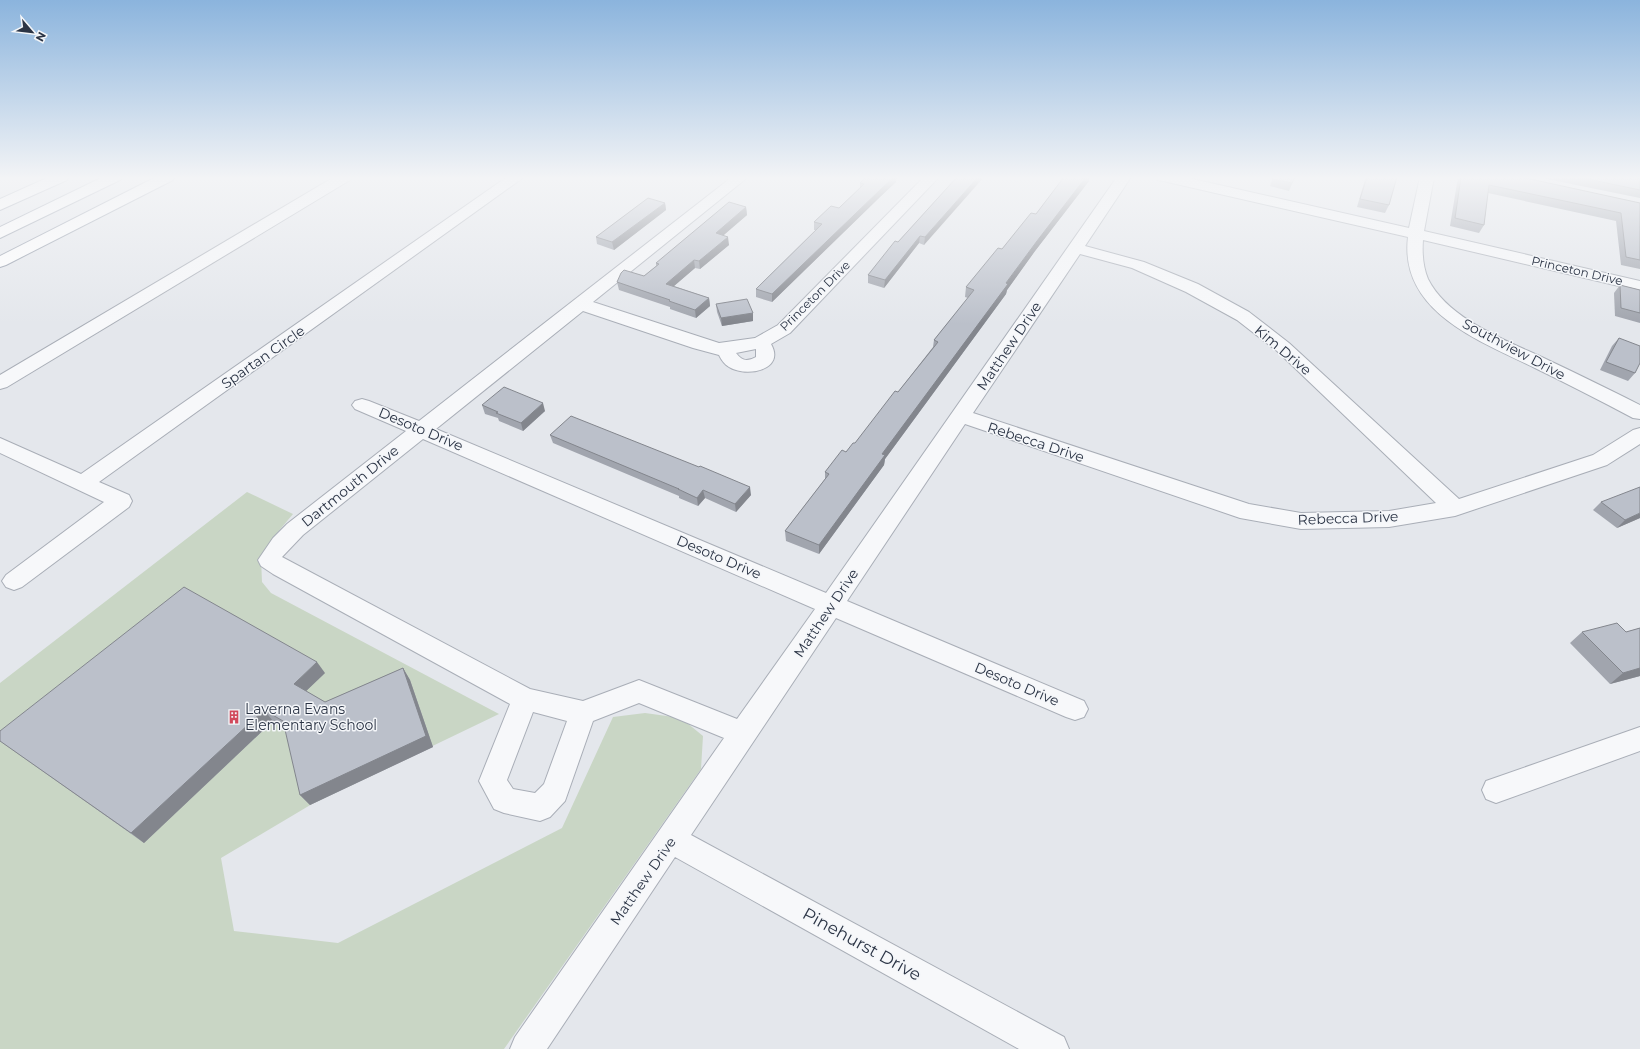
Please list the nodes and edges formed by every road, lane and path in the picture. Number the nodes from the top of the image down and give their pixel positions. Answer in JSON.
{"nodes":[{"id":1,"x":14,"y":226,"type":"edge"},
{"id":2,"x":71,"y":226,"type":"edge"},
{"id":3,"x":263,"y":226,"type":"edge"},
{"id":4,"x":448,"y":226,"type":"edge"},
{"id":5,"x":679,"y":226,"type":"edge"},
{"id":6,"x":884,"y":226,"type":"edge"},
{"id":7,"x":1091,"y":226,"type":"edge"},
{"id":8,"x":1380,"y":226,"type":"edge"},
{"id":9,"x":1418,"y":226,"type":"edge"},
{"id":10,"x":0,"y":233,"type":"edge"},
{"id":11,"x":1416,"y":234,"type":"junction"},
{"id":12,"x":1076,"y":248,"type":"junction"},
{"id":13,"x":0,"y":262,"type":"edge"},
{"id":14,"x":1640,"y":286,"type":"edge"},
{"id":15,"x":581,"y":304,"type":"junction"},
{"id":16,"x":0,"y":383,"type":"edge"},
{"id":17,"x":362,"y":405,"type":"dead end"},
{"id":18,"x":1640,"y":412,"type":"edge"},
{"id":19,"x":961,"y":416,"type":"junction"},
{"id":20,"x":422,"y":429,"type":"junction"},
{"id":21,"x":1640,"y":435,"type":"edge"},
{"id":22,"x":0,"y":446,"type":"edge"},
{"id":23,"x":83,"y":484,"type":"junction"},
{"id":24,"x":1455,"y":508,"type":"junction"},
{"id":25,"x":14,"y":581,"type":"dead end"},
{"id":26,"x":832,"y":605,"type":"junction"},
{"id":27,"x":525,"y":699,"type":"junction"},
{"id":28,"x":1075,"y":709,"type":"dead end"},
{"id":29,"x":583,"y":713,"type":"junction"},
{"id":30,"x":744,"y":734,"type":"junction"},
{"id":31,"x":1640,"y":739,"type":"edge"},
{"id":32,"x":1496,"y":790,"type":"dead end"},
{"id":33,"x":672,"y":840,"type":"junction"},
{"id":34,"x":527,"y":1049,"type":"edge"},
{"id":35,"x":1052,"y":1049,"type":"edge"}],
"edges":[{"from":1,"to":10,"type":"highway"},
{"from":2,"to":13,"type":"highway"},
{"from":3,"to":16,"type":"street"},
{"from":4,"to":23,"type":"street","name":"Spartan Circle"},
{"from":5,"to":15,"type":"street","name":"Dartmouth Drive"},
{"from":6,"to":15,"type":"street","name":"Princeton Drive"},
{"from":7,"to":12,"type":"street","name":"Matthew Drive"},
{"from":8,"to":11,"type":"street","name":"Princeton Drive"},
{"from":9,"to":11,"type":"street","name":"Southview Drive"},
{"from":11,"to":14,"type":"street","name":"Princeton Drive"},
{"from":11,"to":18,"type":"street","name":"Southview Drive"},
{"from":12,"to":19,"type":"street","name":"Matthew Drive"},
{"from":12,"to":24,"type":"street","name":"Kim Drive"},
{"from":15,"to":20,"type":"street","name":"Dartmouth Drive"},
{"from":17,"to":20,"type":"street","name":"Desoto Drive"},
{"from":19,"to":24,"type":"street","name":"Rebecca Drive"},
{"from":19,"to":26,"type":"street","name":"Matthew Drive"},
{"from":20,"to":26,"type":"street","name":"Desoto Drive"},
{"from":20,"to":27,"type":"street","name":"Dartmouth Drive"},
{"from":21,"to":24,"type":"street","name":"Rebecca Drive"},
{"from":22,"to":23,"type":"street"},
{"from":23,"to":25,"type":"street"},
{"from":26,"to":28,"type":"street","name":"Desoto Drive"},
{"from":26,"to":30,"type":"street","name":"Matthew Drive"},
{"from":27,"to":29,"type":"street","name":"Dartmouth Drive"},
{"from":27,"to":29,"type":"street"},
{"from":29,"to":30,"type":"street"},
{"from":30,"to":33,"type":"street","name":"Matthew Drive"},
{"from":31,"to":32,"type":"street"},
{"from":33,"to":34,"type":"street","name":"Matthew Drive"},
{"from":33,"to":35,"type":"street","name":"Pinehurst Drive"}]}
